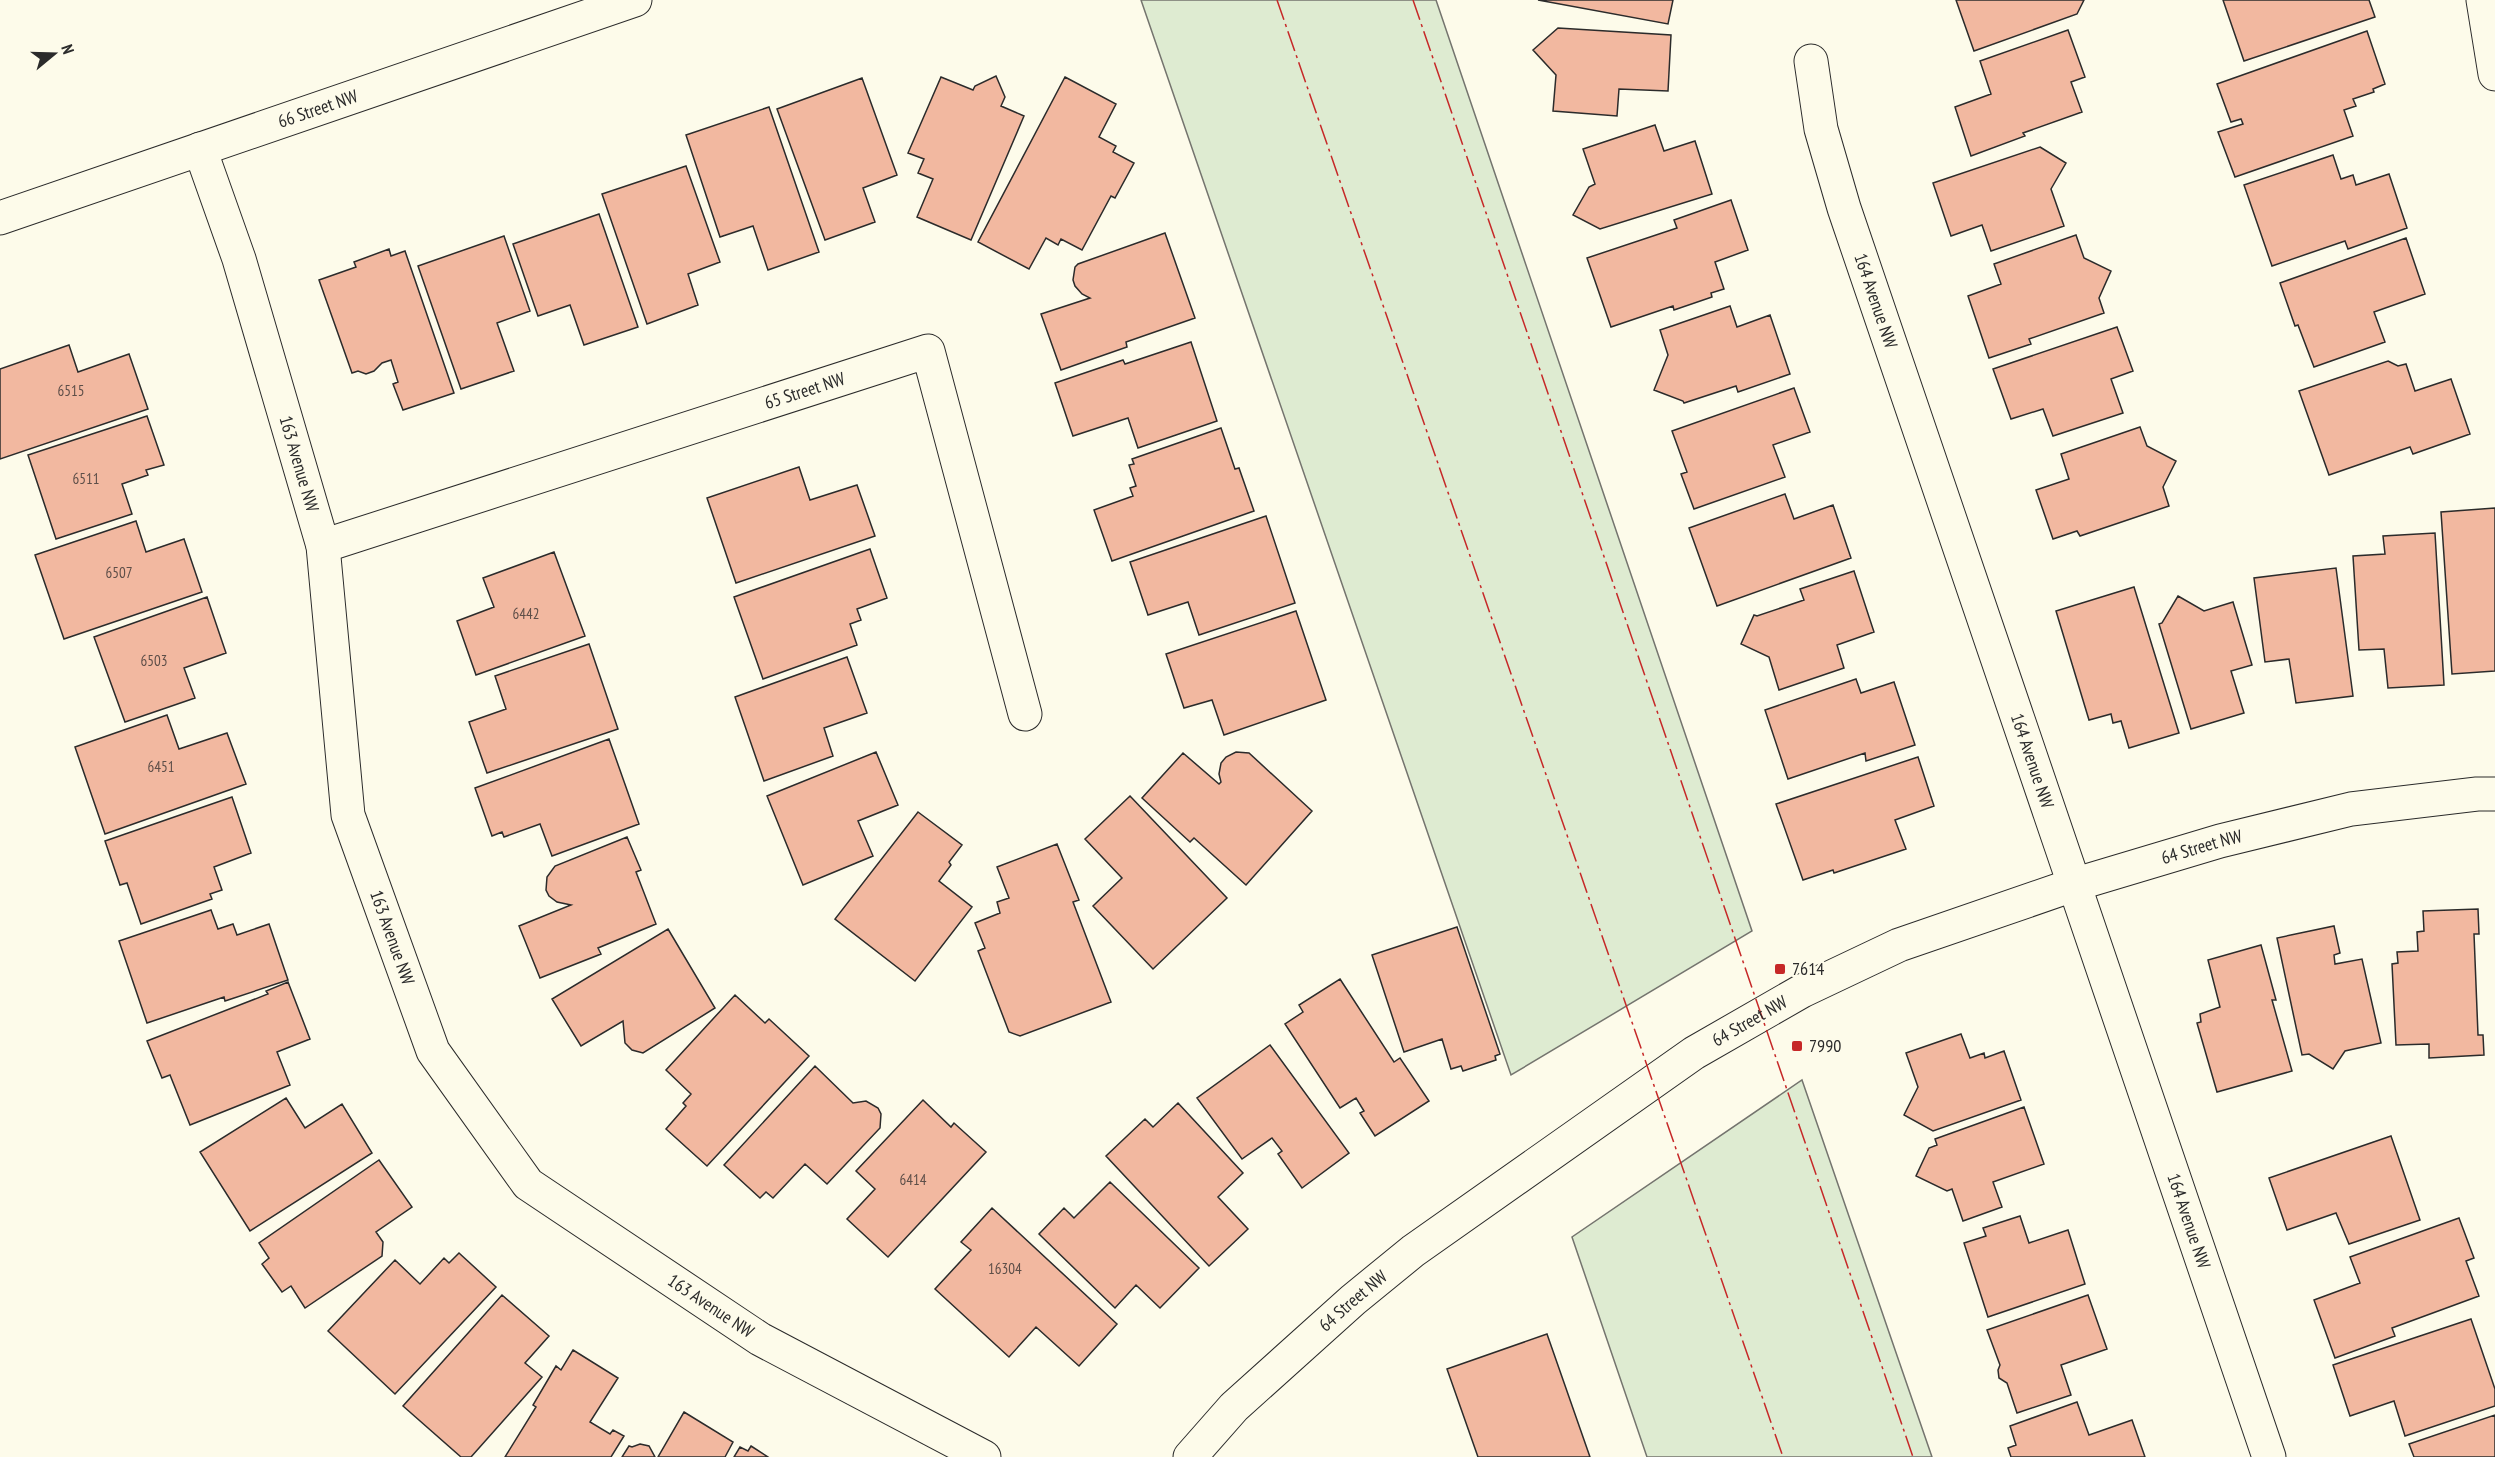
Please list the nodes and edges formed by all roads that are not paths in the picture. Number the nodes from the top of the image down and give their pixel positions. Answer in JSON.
{"nodes":[{"id":1,"x":635,"y":0,"type":"edge"},
{"id":2,"x":2483,"y":0,"type":"edge"},
{"id":3,"x":1811,"y":61,"type":"dead end"},
{"id":4,"x":2495,"y":74,"type":"edge"},
{"id":5,"x":200,"y":149,"type":"junction"},
{"id":6,"x":0,"y":218,"type":"edge"},
{"id":7,"x":323,"y":546,"type":"junction"},
{"id":8,"x":1025,"y":714,"type":"dead end"},
{"id":9,"x":2495,"y":794,"type":"edge"},
{"id":10,"x":2073,"y":885,"type":"junction"},
{"id":11,"x":984,"y":1457,"type":"edge"},
{"id":12,"x":1190,"y":1457,"type":"edge"},
{"id":13,"x":2269,"y":1457,"type":"edge"}],
"edges":[{"from":1,"to":5,"type":"street","name":"66 Street NW"},
{"from":2,"to":4,"type":"street"},
{"from":3,"to":10,"type":"street","name":"164 Avenue NW"},
{"from":5,"to":6,"type":"street","name":"66 Street NW"},
{"from":5,"to":7,"type":"street","name":"163 Avenue NW"},
{"from":7,"to":8,"type":"street","name":"65 Street NW"},
{"from":7,"to":11,"type":"street","name":"163 Avenue NW"},
{"from":9,"to":10,"type":"street","name":"64 Street NW"},
{"from":10,"to":12,"type":"street","name":"64 Street NW"},
{"from":10,"to":13,"type":"street","name":"164 Avenue NW"}]}
